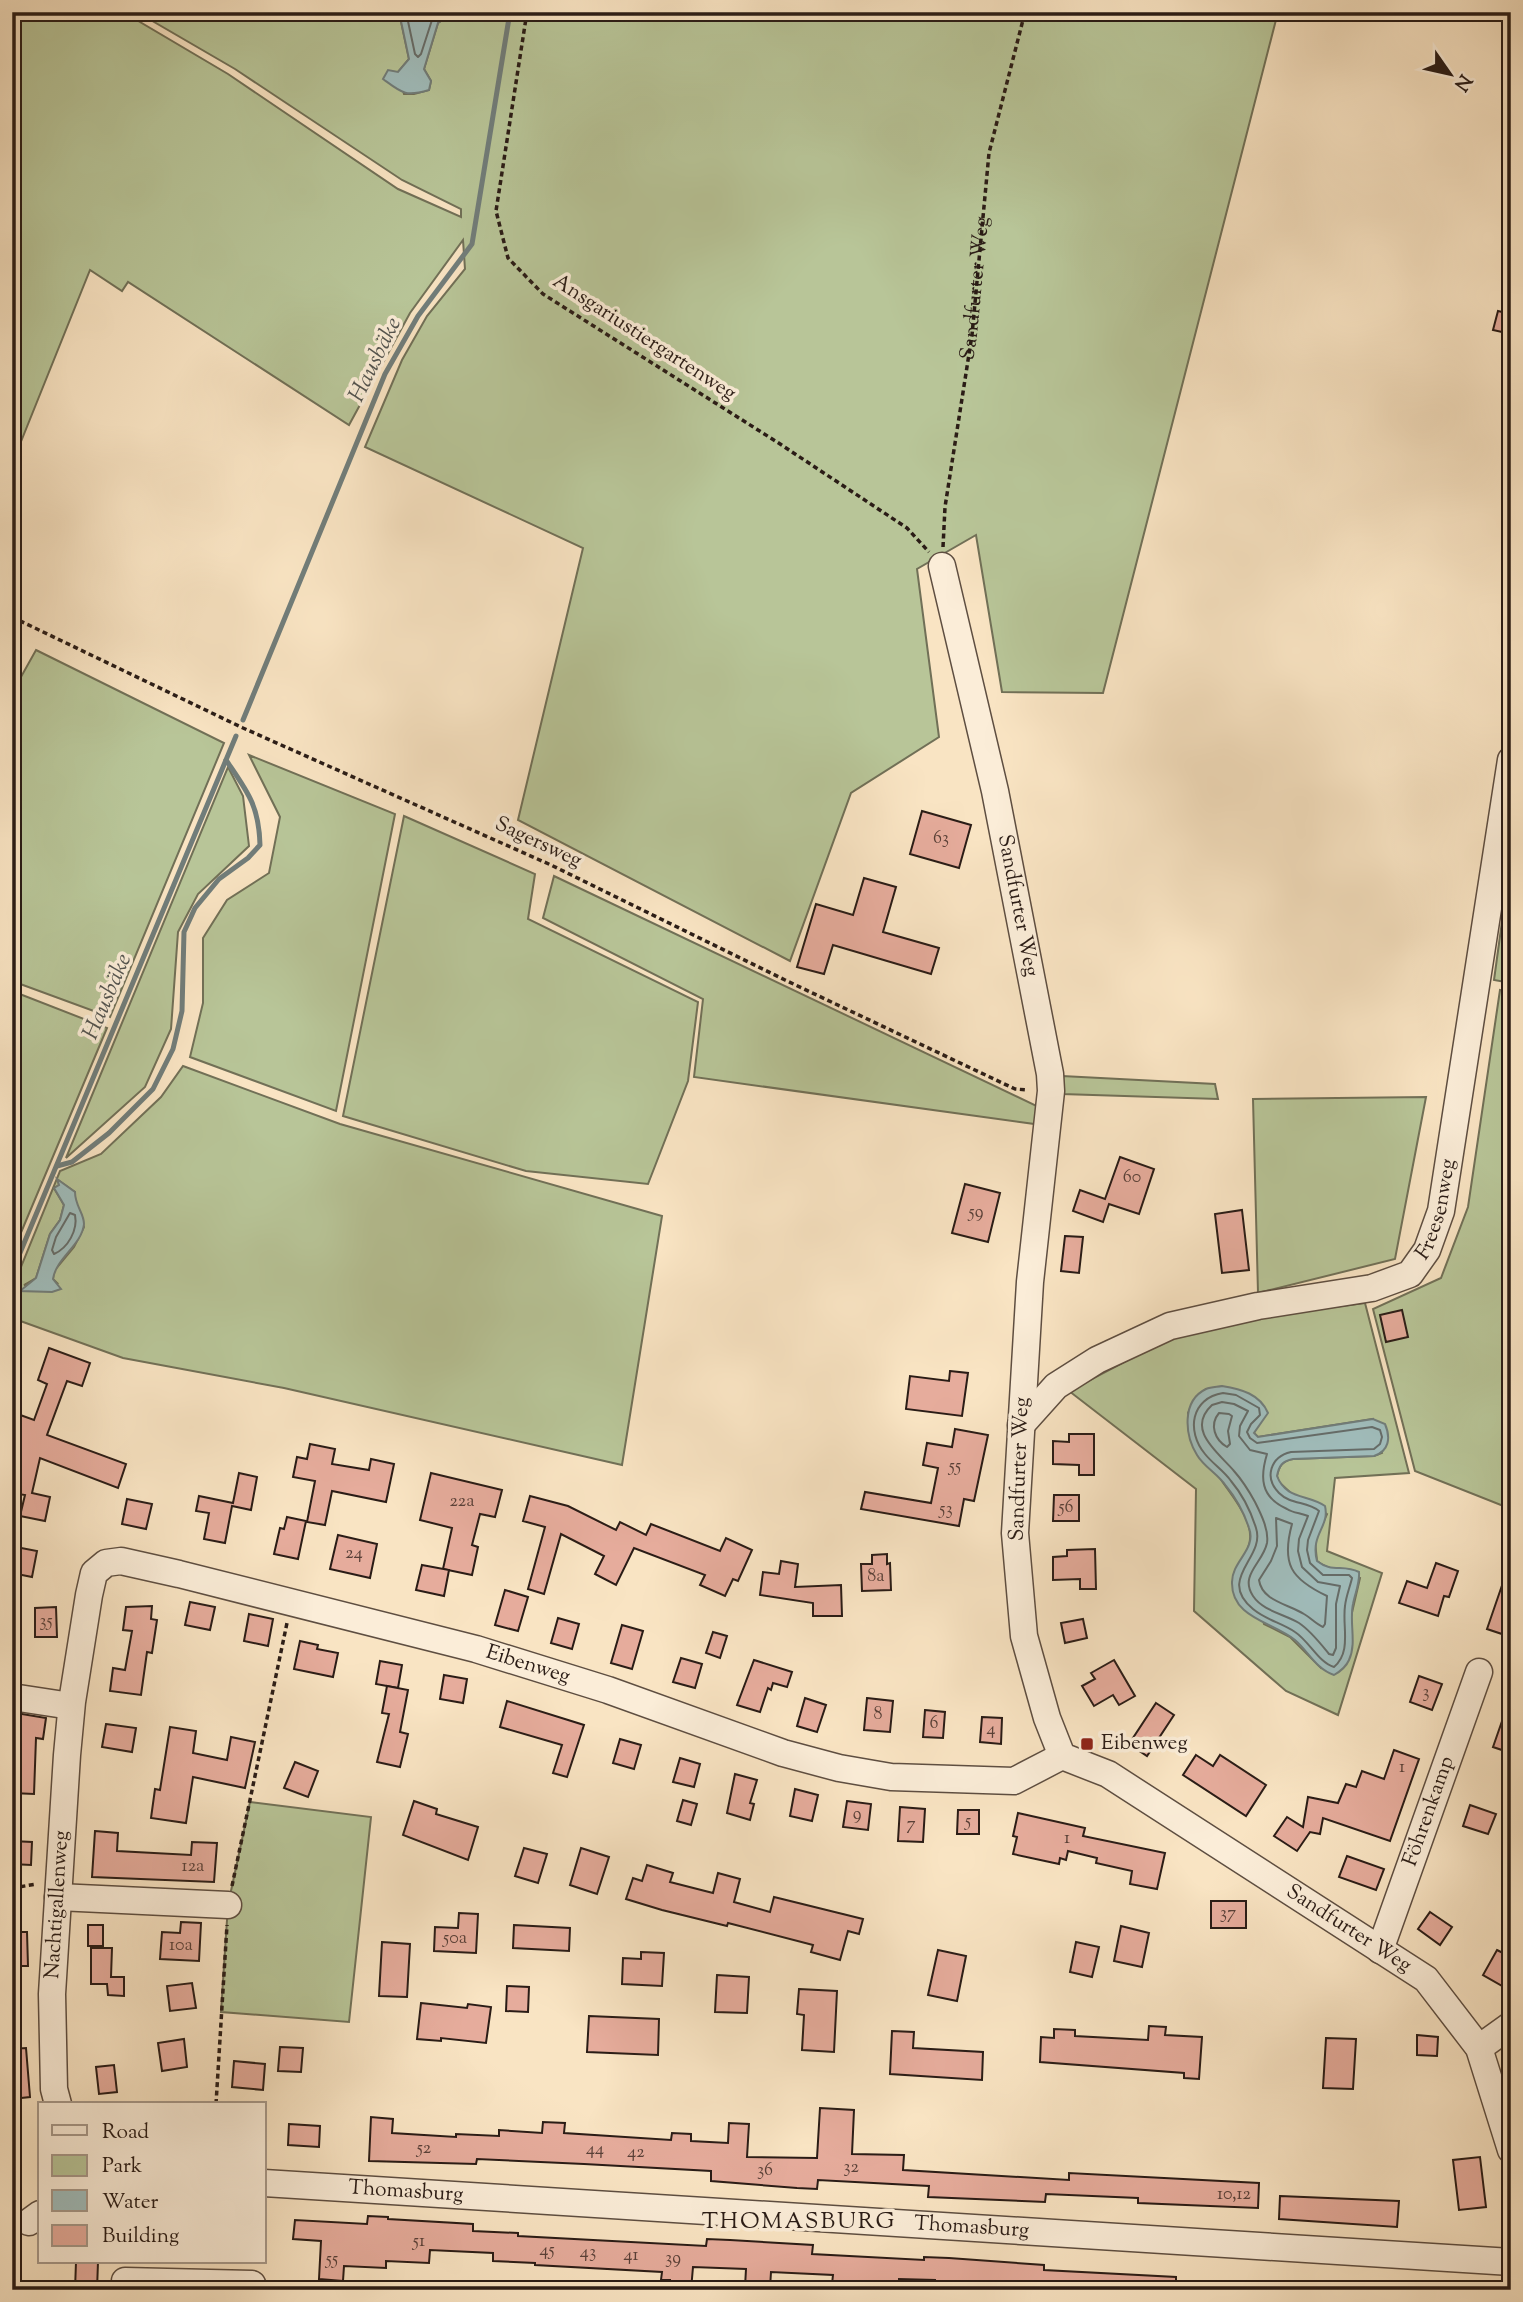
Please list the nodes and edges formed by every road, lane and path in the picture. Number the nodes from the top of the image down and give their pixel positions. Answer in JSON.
{"nodes":[{"id":1,"x":527,"y":12,"type":"edge"},
{"id":2,"x":1025,"y":12,"type":"edge"},
{"id":3,"x":942,"y":566,"type":"junction"},
{"id":4,"x":12,"y":617,"type":"edge"},
{"id":5,"x":1511,"y":760,"type":"edge"},
{"id":6,"x":1051,"y":1091,"type":"junction"},
{"id":7,"x":1021,"y":1425,"type":"junction"},
{"id":8,"x":89,"y":1595,"type":"joint"},
{"id":9,"x":292,"y":1602,"type":"junction"},
{"id":10,"x":1479,"y":1672,"type":"dead end"},
{"id":11,"x":12,"y":1697,"type":"edge"},
{"id":12,"x":71,"y":1706,"type":"junction"},
{"id":13,"x":1062,"y":1756,"type":"junction"},
{"id":14,"x":58,"y":1897,"type":"junction"},
{"id":15,"x":228,"y":1905,"type":"junction"},
{"id":16,"x":1380,"y":1950,"type":"junction"},
{"id":17,"x":1511,"y":2025,"type":"edge"},
{"id":18,"x":1479,"y":2048,"type":"junction"},
{"id":19,"x":57,"y":2102,"type":"edge"},
{"id":20,"x":216,"y":2102,"type":"edge"},
{"id":21,"x":1511,"y":2150,"type":"edge"},
{"id":22,"x":266,"y":2183,"type":"edge"},
{"id":23,"x":1511,"y":2262,"type":"edge"},
{"id":24,"x":252,"y":2279,"type":"edge"},
{"id":25,"x":125,"y":2281,"type":"dead end"}],
"edges":[{"from":1,"to":3,"type":"path","name":"Ansgariustiergartenweg"},
{"from":2,"to":3,"type":"path","name":"Sandfurter Weg"},
{"from":3,"to":6,"type":"street","name":"Sandfurter Weg"},
{"from":4,"to":6,"type":"path","name":"Sagersweg"},
{"from":5,"to":7,"type":"street","name":"Freesenweg"},
{"from":6,"to":7,"type":"street","name":"Sandfurter Weg"},
{"from":7,"to":13,"type":"street","name":"Sandfurter Weg"},
{"from":8,"to":9,"type":"street","name":"Eibenweg"},
{"from":8,"to":12,"type":"street","name":"Nachtigallenweg"},
{"from":9,"to":13,"type":"street","name":"Eibenweg"},
{"from":9,"to":15,"type":"path"},
{"from":10,"to":16,"type":"street","name":"Föhrenkamp"},
{"from":11,"to":12,"type":"street"},
{"from":12,"to":14,"type":"street","name":"Nachtigallenweg"},
{"from":13,"to":16,"type":"street","name":"Sandfurter Weg"},
{"from":14,"to":15,"type":"street"},
{"from":14,"to":19,"type":"street","name":"Nachtigallenweg"},
{"from":15,"to":20,"type":"path"},
{"from":16,"to":18,"type":"street","name":"Sandfurter Weg"},
{"from":17,"to":18,"type":"street"},
{"from":18,"to":21,"type":"street","name":"Sandfurter Weg"},
{"from":22,"to":23,"type":"street","name":"Thomasburg"},
{"from":24,"to":25,"type":"street"}]}
